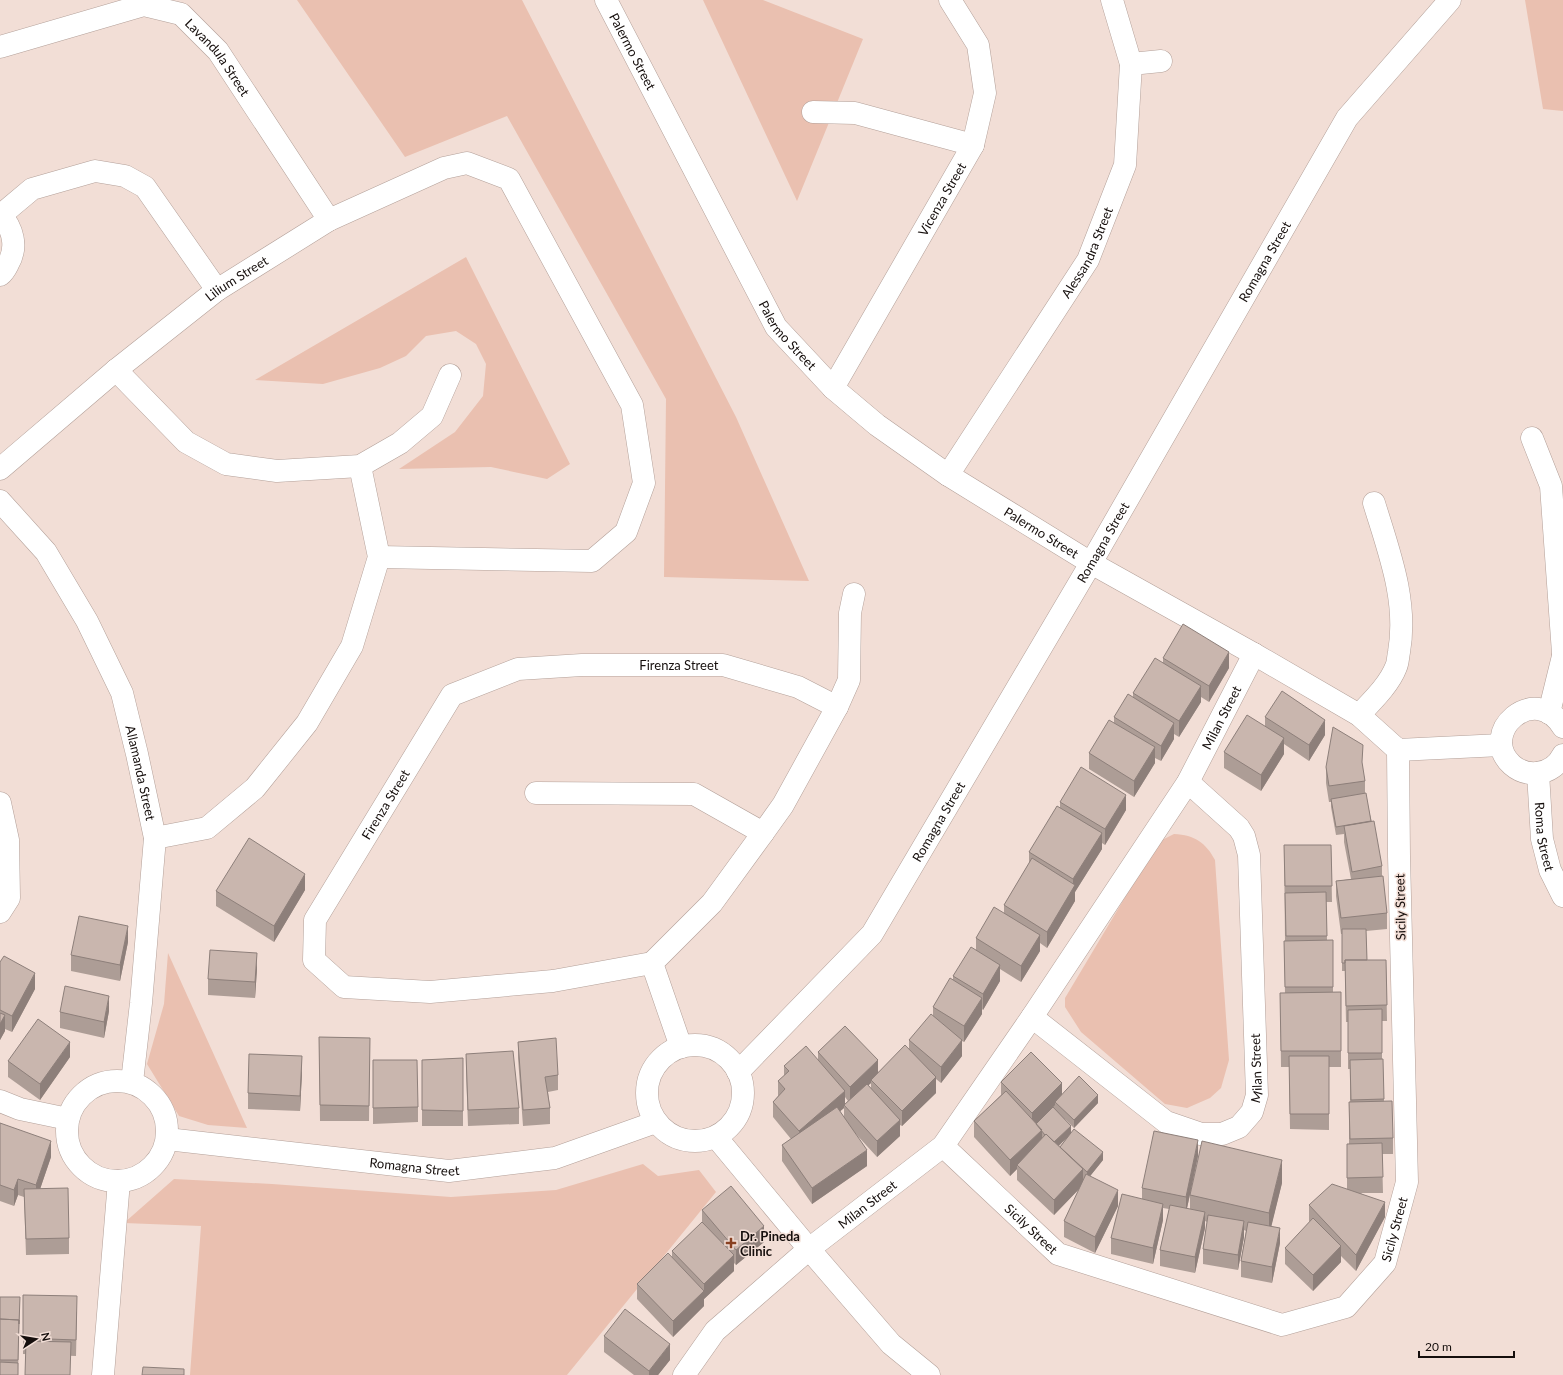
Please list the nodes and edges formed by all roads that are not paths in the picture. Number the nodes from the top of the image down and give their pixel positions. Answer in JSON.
{"nodes":[{"id":1,"x":606,"y":0,"type":"edge"},
{"id":2,"x":950,"y":0,"type":"edge"},
{"id":3,"x":1112,"y":0,"type":"edge"},
{"id":4,"x":1450,"y":0,"type":"edge"},
{"id":5,"x":0,"y":47,"type":"edge"},
{"id":6,"x":1161,"y":61,"type":"dead end"},
{"id":7,"x":1131,"y":64,"type":"junction"},
{"id":8,"x":813,"y":112,"type":"dead end"},
{"id":9,"x":973,"y":145,"type":"junction"},
{"id":10,"x":0,"y":214,"type":"edge"},
{"id":11,"x":329,"y":220,"type":"junction"},
{"id":12,"x":0,"y":275,"type":"edge"},
{"id":13,"x":217,"y":290,"type":"junction"},
{"id":14,"x":116,"y":370,"type":"junction"},
{"id":15,"x":450,"y":376,"type":"dead end"},
{"id":16,"x":834,"y":388,"type":"junction"},
{"id":17,"x":1532,"y":438,"type":"dead end"},
{"id":18,"x":360,"y":466,"type":"junction"},
{"id":19,"x":0,"y":469,"type":"edge"},
{"id":20,"x":948,"y":475,"type":"junction"},
{"id":21,"x":0,"y":500,"type":"edge"},
{"id":22,"x":1374,"y":503,"type":"dead end"},
{"id":23,"x":379,"y":557,"type":"junction"},
{"id":24,"x":1091,"y":563,"type":"junction"},
{"id":25,"x":854,"y":594,"type":"dead end"},
{"id":26,"x":1563,"y":653,"type":"edge"},
{"id":27,"x":1254,"y":654,"type":"junction"},
{"id":28,"x":1563,"y":656,"type":"edge"},
{"id":29,"x":837,"y":707,"type":"junction"},
{"id":30,"x":1359,"y":715,"type":"junction"},
{"id":31,"x":1556,"y":720,"type":"edge"},
{"id":32,"x":1501,"y":745,"type":"junction"},
{"id":33,"x":1398,"y":750,"type":"junction"},
{"id":34,"x":1563,"y":755,"type":"edge"},
{"id":35,"x":1538,"y":773,"type":"junction"},
{"id":36,"x":1188,"y":782,"type":"junction"},
{"id":37,"x":536,"y":793,"type":"dead end"},
{"id":38,"x":0,"y":803,"type":"edge"},
{"id":39,"x":763,"y":833,"type":"junction"},
{"id":40,"x":155,"y":838,"type":"junction"},
{"id":41,"x":1563,"y":896,"type":"edge"},
{"id":42,"x":0,"y":912,"type":"edge"},
{"id":43,"x":652,"y":963,"type":"junction"},
{"id":44,"x":1032,"y":1018,"type":"junction"},
{"id":45,"x":681,"y":1047,"type":"junction"},
{"id":46,"x":738,"y":1072,"type":"junction"},
{"id":47,"x":132,"y":1082,"type":"junction"},
{"id":48,"x":0,"y":1101,"type":"edge"},
{"id":49,"x":68,"y":1119,"type":"junction"},
{"id":50,"x":656,"y":1122,"type":"junction"},
{"id":51,"x":716,"y":1137,"type":"junction"},
{"id":52,"x":167,"y":1139,"type":"junction"},
{"id":53,"x":943,"y":1146,"type":"junction"},
{"id":54,"x":119,"y":1181,"type":"junction"},
{"id":55,"x":809,"y":1249,"type":"junction"},
{"id":56,"x":103,"y":1375,"type":"edge"},
{"id":57,"x":684,"y":1375,"type":"edge"},
{"id":58,"x":929,"y":1375,"type":"edge"}],
"edges":[{"from":1,"to":16,"type":"street","name":"Palermo Street"},
{"from":2,"to":9,"type":"street","name":"Vicenza Street"},
{"from":3,"to":7,"type":"street","name":"Alessandra Street"},
{"from":4,"to":24,"type":"street","name":"Romagna Street"},
{"from":5,"to":11,"type":"street","name":"Lavandula Street"},
{"from":6,"to":7,"type":"street"},
{"from":7,"to":20,"type":"street","name":"Alessandra Street"},
{"from":8,"to":9,"type":"street"},
{"from":9,"to":16,"type":"street","name":"Vicenza Street"},
{"from":10,"to":12,"type":"street"},
{"from":10,"to":13,"type":"street"},
{"from":11,"to":13,"type":"street","name":"Lilium Street"},
{"from":11,"to":23,"type":"street","name":"Lilium Street"},
{"from":13,"to":14,"type":"street","name":"Lilium Street"},
{"from":14,"to":18,"type":"street"},
{"from":14,"to":19,"type":"street","name":"Lilium Street"},
{"from":15,"to":18,"type":"street"},
{"from":16,"to":20,"type":"street","name":"Palermo Street"},
{"from":17,"to":26,"type":"street"},
{"from":18,"to":23,"type":"street"},
{"from":20,"to":24,"type":"street","name":"Palermo Street"},
{"from":21,"to":40,"type":"street","name":"Allamanda Street"},
{"from":22,"to":30,"type":"street"},
{"from":23,"to":40,"type":"street"},
{"from":24,"to":27,"type":"street","name":"Palermo Street"},
{"from":24,"to":46,"type":"street","name":"Romagna Street"},
{"from":25,"to":29,"type":"street"},
{"from":27,"to":30,"type":"street","name":"Palermo Street"},
{"from":27,"to":36,"type":"street","name":"Milan Street"},
{"from":28,"to":31,"type":"street"},
{"from":29,"to":39,"type":"street"},
{"from":29,"to":43,"type":"street","name":"Firenza Street"},
{"from":30,"to":33,"type":"street","name":"Palermo Street"},
{"from":31,"to":32,"type":"street"},
{"from":32,"to":33,"type":"street"},
{"from":32,"to":35,"type":"street"},
{"from":33,"to":53,"type":"street","name":"Sicily Street"},
{"from":34,"to":35,"type":"street"},
{"from":35,"to":41,"type":"street","name":"Roma Street"},
{"from":36,"to":44,"type":"street","name":"Milan Street"},
{"from":36,"to":44,"type":"street","name":"Milan Street"},
{"from":37,"to":39,"type":"street"},
{"from":38,"to":42,"type":"street"},
{"from":39,"to":43,"type":"street"},
{"from":40,"to":47,"type":"street","name":"Allamanda Street"},
{"from":43,"to":45,"type":"street"},
{"from":44,"to":53,"type":"street","name":"Milan Street"},
{"from":45,"to":46,"type":"street"},
{"from":45,"to":50,"type":"street"},
{"from":46,"to":51,"type":"street"},
{"from":47,"to":49,"type":"street"},
{"from":47,"to":52,"type":"street"},
{"from":48,"to":49,"type":"street"},
{"from":49,"to":54,"type":"street"},
{"from":50,"to":51,"type":"street"},
{"from":50,"to":52,"type":"street","name":"Romagna Street"},
{"from":51,"to":55,"type":"street"},
{"from":52,"to":54,"type":"street"},
{"from":53,"to":55,"type":"street","name":"Milan Street"},
{"from":54,"to":56,"type":"street"},
{"from":55,"to":57,"type":"street","name":"Milan Street"},
{"from":55,"to":58,"type":"street"}]}
